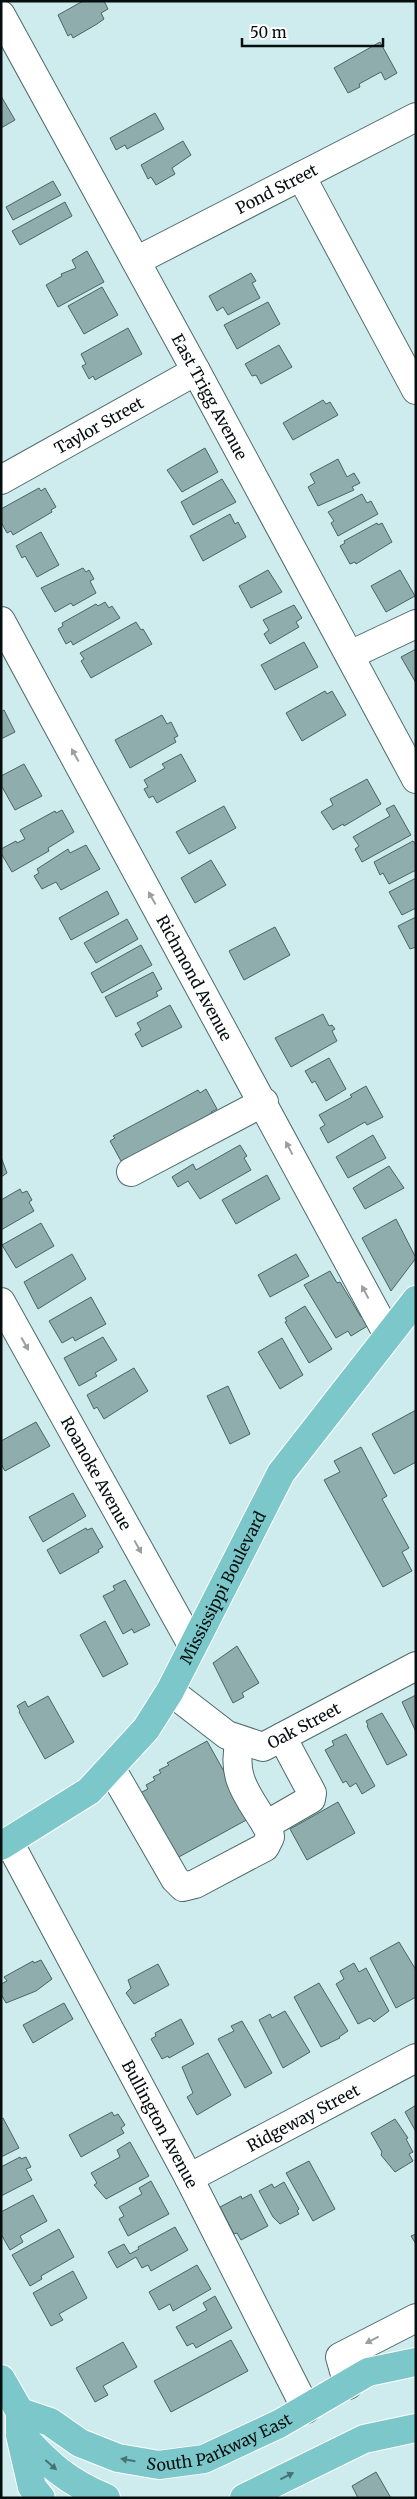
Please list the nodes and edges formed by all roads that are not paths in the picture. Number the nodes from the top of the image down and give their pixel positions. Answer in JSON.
{"nodes":[{"id":1,"x":1,"y":15,"type":"edge"},
{"id":2,"x":416,"y":117,"type":"edge"},
{"id":3,"x":301,"y":176,"type":"junction"},
{"id":4,"x":136,"y":261,"type":"junction"},
{"id":5,"x":196,"y":371,"type":"junction"},
{"id":6,"x":416,"y":390,"type":"edge"},
{"id":7,"x":1,"y":480,"type":"edge"},
{"id":8,"x":1,"y":621,"type":"edge"},
{"id":9,"x":416,"y":624,"type":"edge"},
{"id":10,"x":350,"y":656,"type":"junction"},
{"id":11,"x":416,"y":779,"type":"edge"},
{"id":12,"x":264,"y":1102,"type":"junction"},
{"id":13,"x":131,"y":1172,"type":"dead end"},
{"id":14,"x":416,"y":1300,"type":"edge"},
{"id":15,"x":1,"y":1302,"type":"edge"},
{"id":16,"x":388,"y":1335,"type":"junction"},
{"id":17,"x":192,"y":1645,"type":"junction"},
{"id":18,"x":416,"y":1666,"type":"edge"},
{"id":19,"x":170,"y":1691,"type":"junction"},
{"id":20,"x":282,"y":1737,"type":"junction"},
{"id":21,"x":240,"y":1740,"type":"junction"},
{"id":22,"x":111,"y":1768,"type":"junction"},
{"id":23,"x":266,"y":1825,"type":"junction"},
{"id":24,"x":5,"y":1844,"type":"edge"},
{"id":25,"x":416,"y":2058,"type":"edge"},
{"id":26,"x":189,"y":2178,"type":"junction"},
{"id":27,"x":416,"y":2318,"type":"edge"},
{"id":28,"x":416,"y":2362,"type":"edge"},
{"id":29,"x":1,"y":2379,"type":"edge"},
{"id":30,"x":348,"y":2385,"type":"junction"},
{"id":31,"x":306,"y":2409,"type":"junction"},
{"id":32,"x":20,"y":2422,"type":"junction"},
{"id":33,"x":416,"y":2428,"type":"edge"},
{"id":34,"x":41,"y":2498,"type":"edge"},
{"id":35,"x":106,"y":2498,"type":"edge"},
{"id":36,"x":244,"y":2498,"type":"edge"}],
"edges":[{"from":1,"to":4,"type":"street","name":"East Trigg Avenue"},
{"from":2,"to":3,"type":"street","name":"Pond Street"},
{"from":3,"to":4,"type":"street","name":"Pond Street"},
{"from":3,"to":6,"type":"street"},
{"from":4,"to":5,"type":"street","name":"East Trigg Avenue"},
{"from":5,"to":7,"type":"street","name":"Taylor Street"},
{"from":5,"to":10,"type":"street","name":"East Trigg Avenue"},
{"from":12,"to":8,"type":"street","name":"Richmond Avenue","one_way":true},
{"from":9,"to":10,"type":"street"},
{"from":10,"to":11,"type":"street","name":"East Trigg Avenue"},
{"from":12,"to":13,"type":"street"},
{"from":16,"to":12,"type":"street","name":"Richmond Avenue","one_way":true},
{"from":14,"to":16,"type":"main road","name":"Mississippi Boulevard"},
{"from":15,"to":17,"type":"street","name":"Roanoke Avenue","one_way":true},
{"from":16,"to":17,"type":"main road","name":"Mississippi Boulevard"},
{"from":17,"to":19,"type":"main road","name":"Mississippi Boulevard"},
{"from":18,"to":20,"type":"street","name":"Oak Street"},
{"from":19,"to":21,"type":"street","name":"Oak Street"},
{"from":19,"to":22,"type":"main road","name":"Mississippi Boulevard"},
{"from":20,"to":21,"type":"street","name":"Oak Street"},
{"from":20,"to":23,"type":"street"},
{"from":21,"to":23,"type":"street"},
{"from":22,"to":23,"type":"street"},
{"from":22,"to":24,"type":"main road","name":"Mississippi Boulevard"},
{"from":24,"to":26,"type":"street","name":"Bullington Avenue"},
{"from":25,"to":26,"type":"street","name":"Ridgeway Street"},
{"from":26,"to":31,"type":"street","name":"Bullington Avenue"},
{"from":27,"to":30,"type":"street","one_way":true},
{"from":28,"to":30,"type":"main road","name":"South Parkway East"},
{"from":29,"to":32,"type":"main road"},
{"from":30,"to":31,"type":"main road","name":"South Parkway East"},
{"from":31,"to":32,"type":"main road","name":"South Parkway East","one_way":true},
{"from":32,"to":34,"type":"main road"},
{"from":32,"to":35,"type":"main road","one_way":true},
{"from":36,"to":33,"type":"main road","one_way":true}]}
